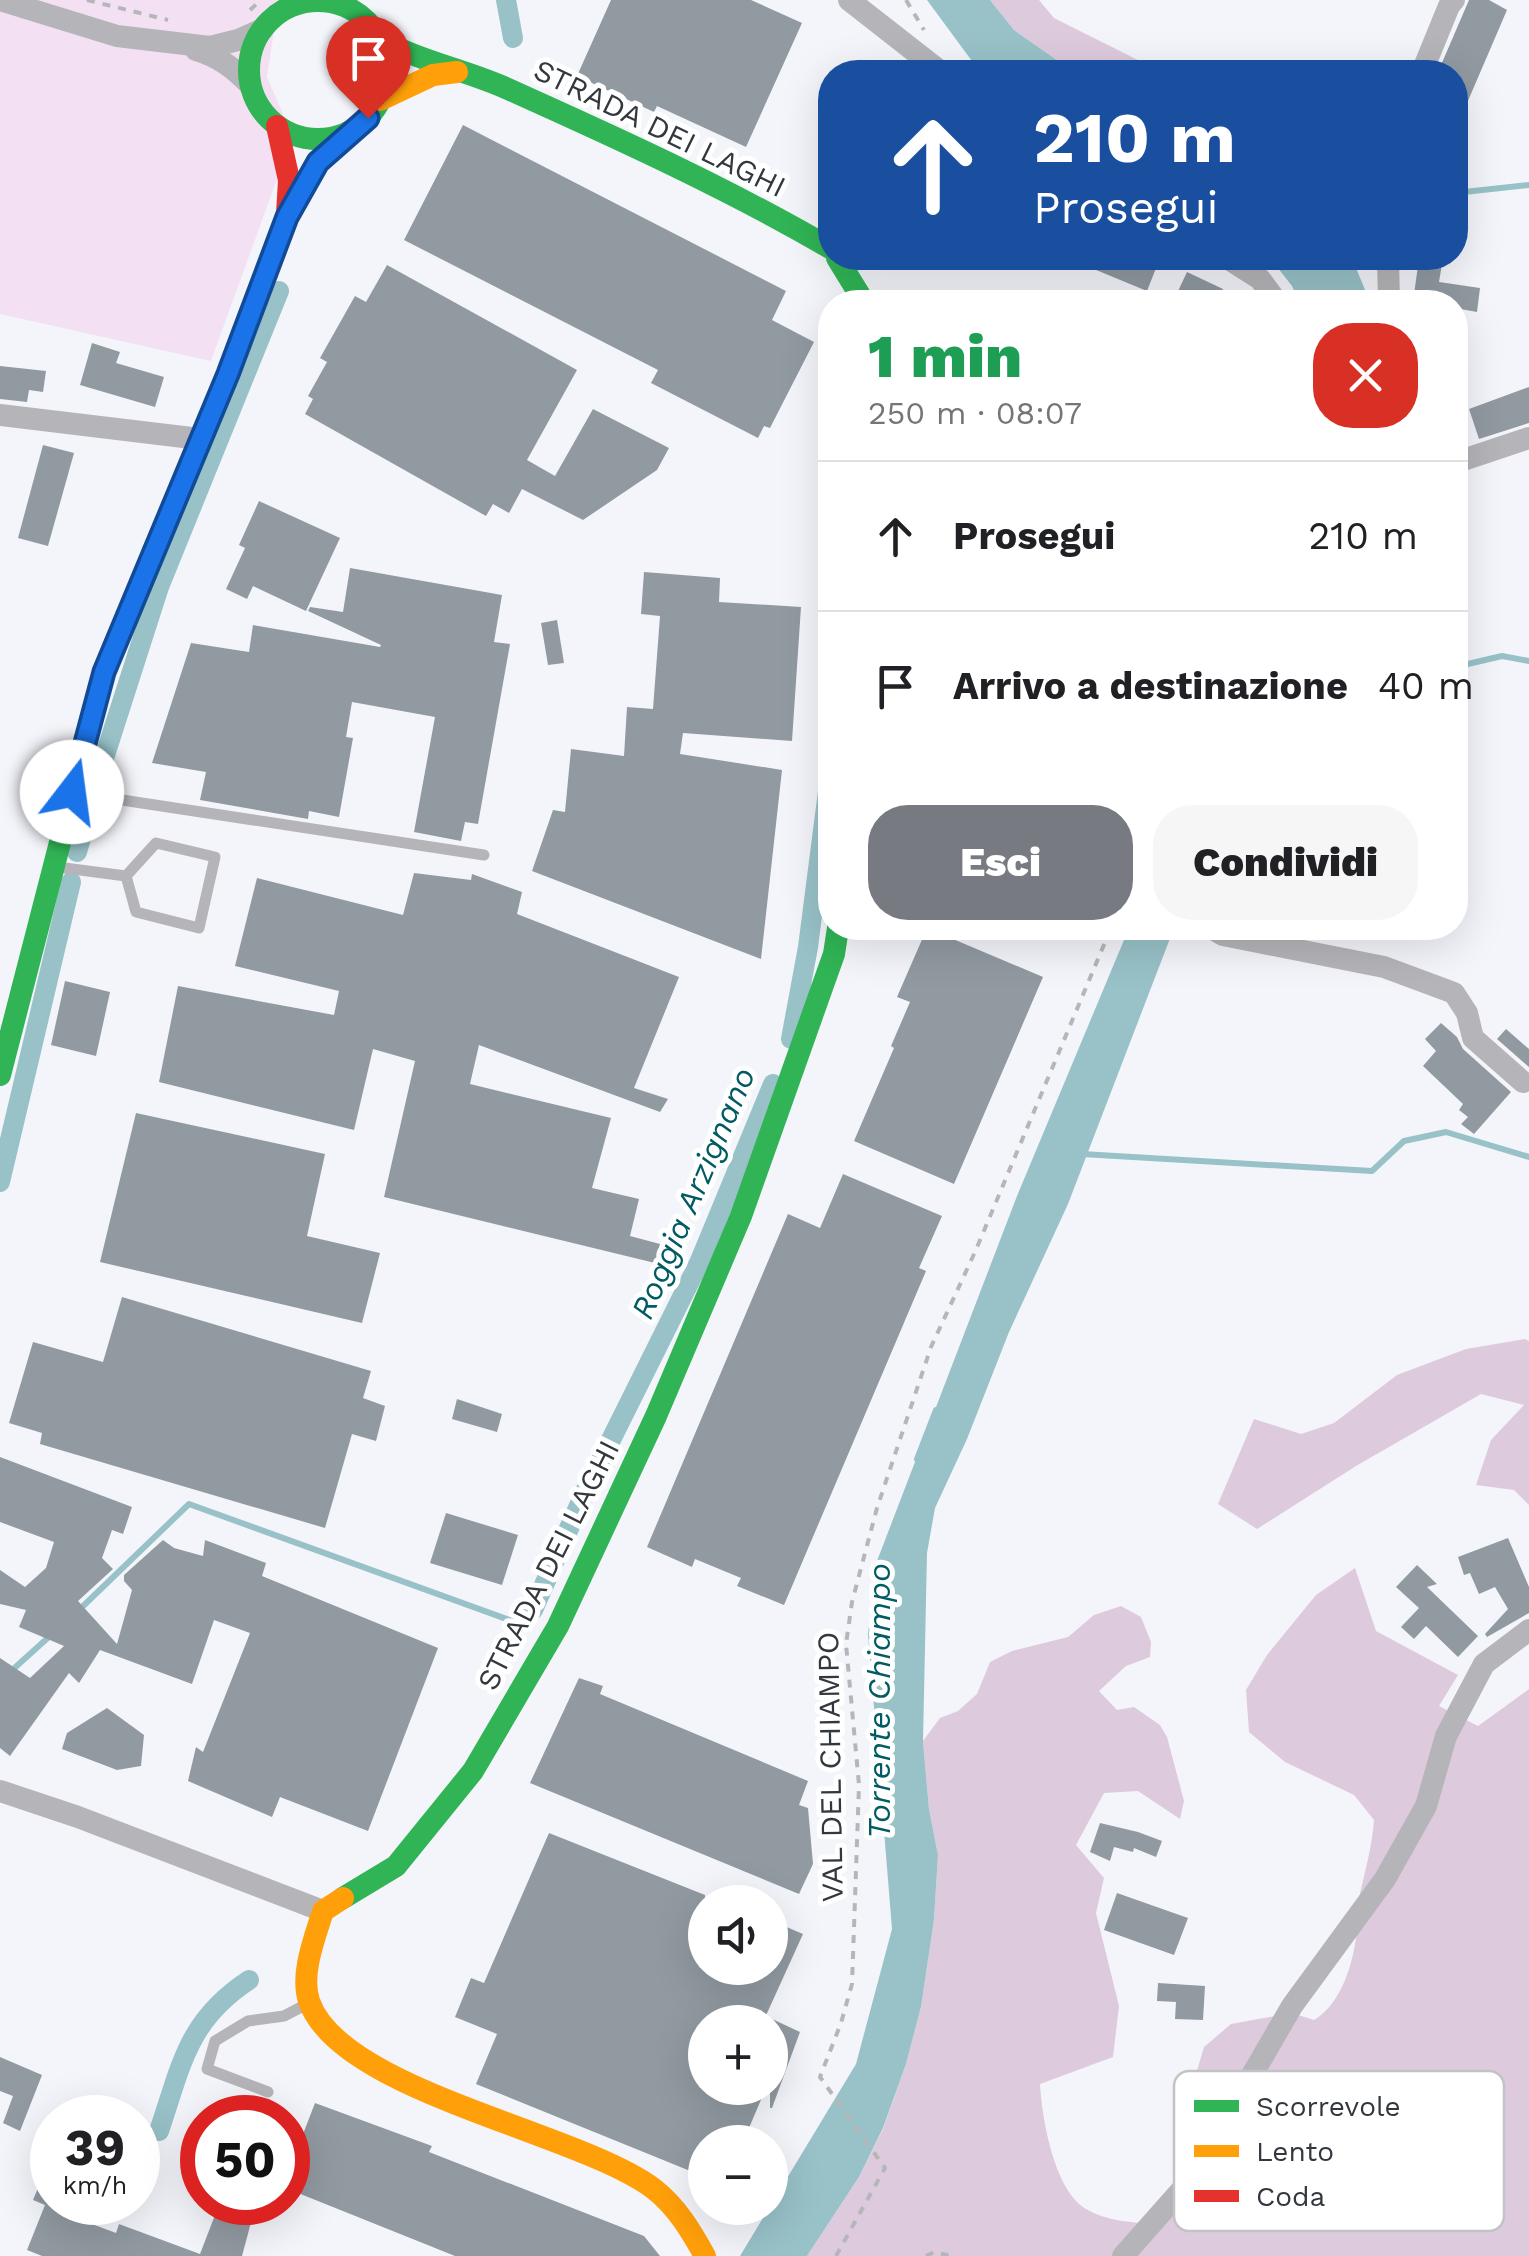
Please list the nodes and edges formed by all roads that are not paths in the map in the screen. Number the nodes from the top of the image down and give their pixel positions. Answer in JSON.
{"nodes":[{"id":1,"x":0,"y":0,"type":"edge"},
{"id":2,"x":316,"y":0,"type":"edge"},
{"id":3,"x":363,"y":0,"type":"edge"},
{"id":4,"x":849,"y":0,"type":"edge"},
{"id":5,"x":1454,"y":0,"type":"edge"},
{"id":6,"x":51,"y":8,"type":"edge"},
{"id":7,"x":255,"y":21,"type":"junction"},
{"id":8,"x":172,"y":32,"type":"junction"},
{"id":9,"x":376,"y":33,"type":"junction"},
{"id":10,"x":925,"y":60,"type":"edge"},
{"id":11,"x":1427,"y":60,"type":"edge"},
{"id":12,"x":460,"y":71,"type":"junction"},
{"id":13,"x":250,"y":86,"type":"junction"},
{"id":14,"x":380,"y":100,"type":"junction"},
{"id":15,"x":277,"y":126,"type":"junction"},
{"id":16,"x":350,"y":132,"type":"junction"},
{"id":17,"x":287,"y":217,"type":"junction"},
{"id":18,"x":818,"y":241,"type":"edge"},
{"id":19,"x":1246,"y":270,"type":"edge"},
{"id":20,"x":1269,"y":290,"type":"edge"},
{"id":21,"x":0,"y":415,"type":"edge"},
{"id":22,"x":1529,"y":438,"type":"edge"},
{"id":23,"x":200,"y":440,"type":"junction"},
{"id":24,"x":1468,"y":458,"type":"edge"},
{"id":25,"x":74,"y":782,"type":"junction"},
{"id":26,"x":484,"y":855,"type":"dead end"},
{"id":27,"x":52,"y":866,"type":"junction"},
{"id":28,"x":126,"y":876,"type":"junction"},
{"id":29,"x":836,"y":940,"type":"edge"},
{"id":30,"x":1248,"y":940,"type":"edge"},
{"id":31,"x":0,"y":1075,"type":"edge"},
{"id":32,"x":1523,"y":1082,"type":"dead end"},
{"id":33,"x":1529,"y":1630,"type":"edge"},
{"id":34,"x":0,"y":1792,"type":"edge"},
{"id":35,"x":323,"y":1911,"type":"junction"},
{"id":36,"x":309,"y":2003,"type":"junction"},
{"id":37,"x":1255,"y":2071,"type":"edge"},
{"id":38,"x":268,"y":2092,"type":"dead end"},
{"id":39,"x":1174,"y":2199,"type":"edge"},
{"id":40,"x":705,"y":2256,"type":"edge"},
{"id":41,"x":1122,"y":2256,"type":"edge"}],
"edges":[{"from":1,"to":6,"type":"street"},
{"from":2,"to":7,"type":"street"},
{"from":2,"to":9,"type":"street"},
{"from":3,"to":9,"type":"street"},
{"from":4,"to":10,"type":"street"},
{"from":5,"to":11,"type":"street"},
{"from":6,"to":8,"type":"street"},
{"from":7,"to":8,"type":"street"},
{"from":7,"to":13,"type":"street"},
{"from":8,"to":13,"type":"street"},
{"from":9,"to":12,"type":"street","name":"STRADA DEI LAGHI"},
{"from":9,"to":14,"type":"street"},
{"from":12,"to":14,"type":"street"},
{"from":12,"to":18,"type":"street","name":"STRADA DEI LAGHI"},
{"from":13,"to":15,"type":"street"},
{"from":14,"to":16,"type":"street"},
{"from":15,"to":16,"type":"street"},
{"from":15,"to":17,"type":"street"},
{"from":16,"to":17,"type":"street"},
{"from":17,"to":23,"type":"street"},
{"from":19,"to":20,"type":"street"},
{"from":21,"to":23,"type":"street"},
{"from":22,"to":24,"type":"street"},
{"from":23,"to":25,"type":"street"},
{"from":25,"to":26,"type":"lane"},
{"from":25,"to":27,"type":"street"},
{"from":27,"to":28,"type":"lane"},
{"from":27,"to":31,"type":"street"},
{"from":28,"to":28,"type":"lane"},
{"from":29,"to":35,"type":"street","name":"STRADA DEI LAGHI"},
{"from":30,"to":32,"type":"street"},
{"from":33,"to":37,"type":"street"},
{"from":34,"to":35,"type":"street"},
{"from":35,"to":36,"type":"street"},
{"from":36,"to":38,"type":"lane"},
{"from":36,"to":40,"type":"street"},
{"from":39,"to":41,"type":"street"}]}
